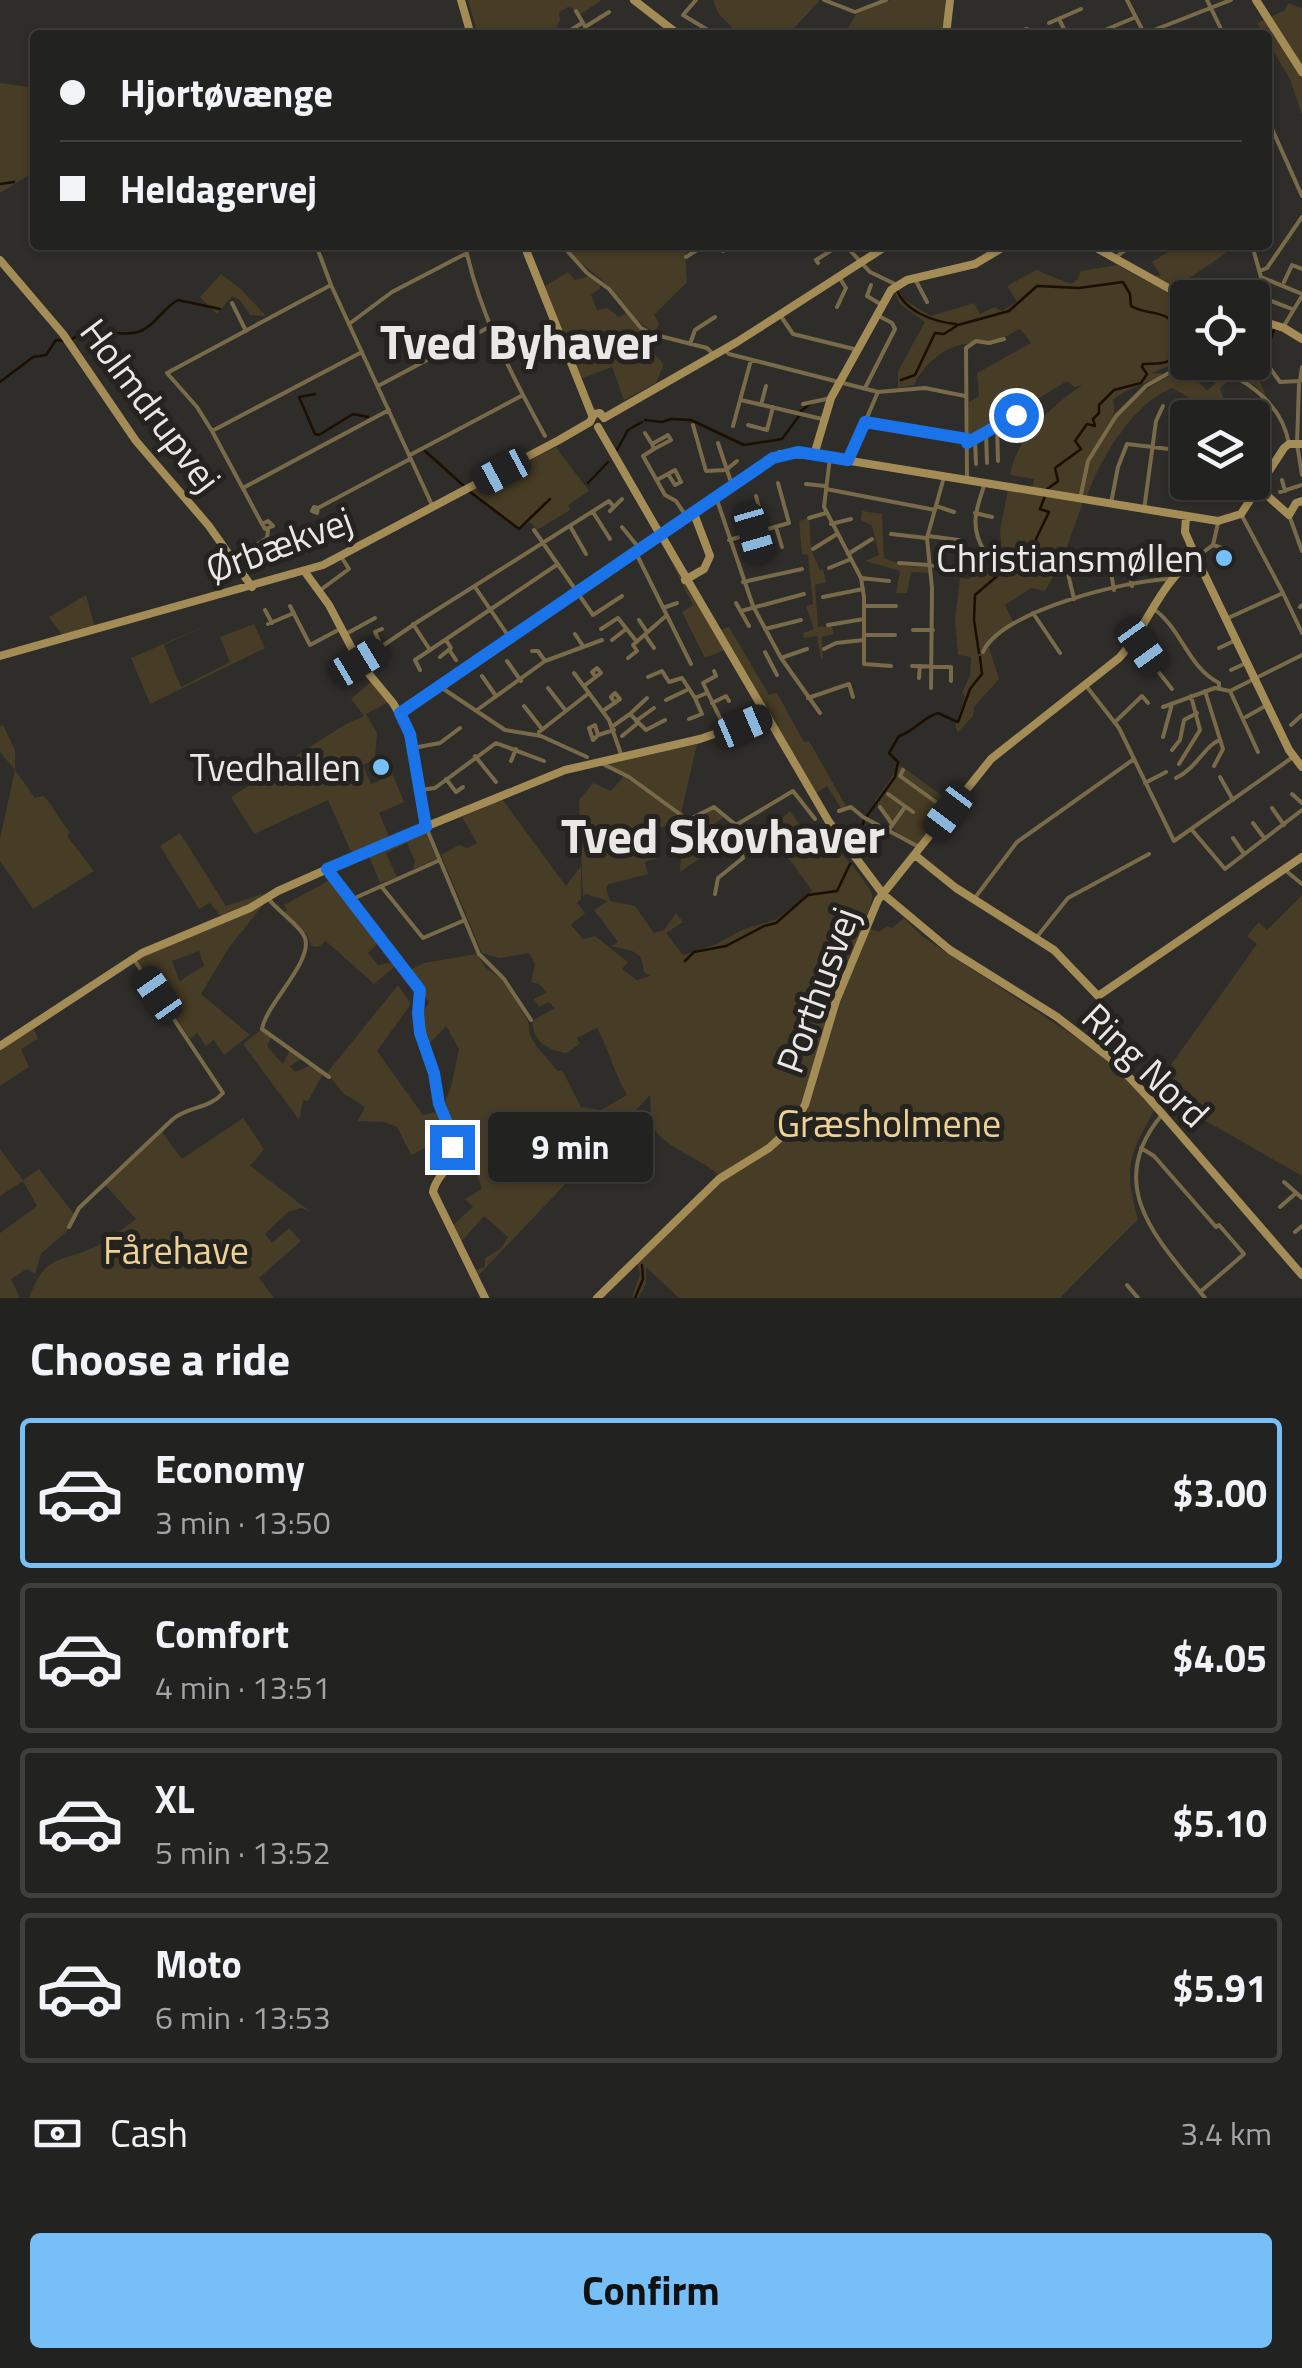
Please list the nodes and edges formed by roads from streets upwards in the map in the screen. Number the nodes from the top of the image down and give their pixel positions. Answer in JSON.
{"nodes":[{"id":1,"x":461,"y":0,"type":"edge"},
{"id":2,"x":634,"y":0,"type":"edge"},
{"id":3,"x":696,"y":0,"type":"edge"},
{"id":4,"x":824,"y":0,"type":"edge"},
{"id":5,"x":886,"y":0,"type":"edge"},
{"id":6,"x":950,"y":0,"type":"edge"},
{"id":7,"x":1127,"y":0,"type":"edge"},
{"id":8,"x":1208,"y":0,"type":"edge"},
{"id":9,"x":1231,"y":0,"type":"edge"},
{"id":10,"x":1256,"y":0,"type":"edge"},
{"id":11,"x":1211,"y":8,"type":"junction"},
{"id":12,"x":1081,"y":9,"type":"dead end"},
{"id":13,"x":576,"y":11,"type":"dead end"},
{"id":14,"x":609,"y":12,"type":"dead end"},
{"id":15,"x":1136,"y":17,"type":"junction"},
{"id":16,"x":1060,"y":19,"type":"junction"},
{"id":17,"x":1049,"y":23,"type":"dead end"},
{"id":18,"x":1168,"y":24,"type":"junction"},
{"id":19,"x":583,"y":25,"type":"junction"},
{"id":20,"x":1112,"y":27,"type":"junction"},
{"id":21,"x":1027,"y":29,"type":"dead end"},
{"id":22,"x":470,"y":30,"type":"edge"},
{"id":23,"x":571,"y":30,"type":"edge"},
{"id":24,"x":586,"y":30,"type":"edge"},
{"id":25,"x":671,"y":30,"type":"edge"},
{"id":26,"x":708,"y":30,"type":"edge"},
{"id":27,"x":947,"y":30,"type":"edge"},
{"id":28,"x":1024,"y":30,"type":"edge"},
{"id":29,"x":1064,"y":30,"type":"edge"},
{"id":30,"x":1105,"y":30,"type":"edge"},
{"id":31,"x":1113,"y":30,"type":"edge"},
{"id":32,"x":1142,"y":30,"type":"edge"},
{"id":33,"x":1154,"y":30,"type":"edge"},
{"id":34,"x":1170,"y":30,"type":"edge"},
{"id":35,"x":1222,"y":30,"type":"edge"},
{"id":36,"x":1302,"y":72,"type":"edge"},
{"id":37,"x":1272,"y":129,"type":"edge"},
{"id":38,"x":1302,"y":196,"type":"edge"},
{"id":39,"x":1301,"y":220,"type":"edge"},
{"id":40,"x":318,"y":250,"type":"edge"},
{"id":41,"x":466,"y":250,"type":"edge"},
{"id":42,"x":528,"y":250,"type":"edge"},
{"id":43,"x":566,"y":250,"type":"edge"},
{"id":44,"x":694,"y":250,"type":"edge"},
{"id":45,"x":833,"y":250,"type":"edge"},
{"id":46,"x":847,"y":250,"type":"edge"},
{"id":47,"x":880,"y":250,"type":"edge"},
{"id":48,"x":999,"y":250,"type":"edge"},
{"id":49,"x":1101,"y":250,"type":"edge"},
{"id":50,"x":1125,"y":250,"type":"edge"},
{"id":51,"x":1253,"y":250,"type":"edge"},
{"id":52,"x":467,"y":253,"type":"junction"},
{"id":53,"x":686,"y":256,"type":"dead end"},
{"id":54,"x":1115,"y":258,"type":"junction"},
{"id":55,"x":0,"y":260,"type":"edge"},
{"id":56,"x":818,"y":263,"type":"dead end"},
{"id":57,"x":861,"y":263,"type":"junction"},
{"id":58,"x":1302,"y":269,"type":"edge"},
{"id":59,"x":1260,"y":274,"type":"junction"},
{"id":60,"x":839,"y":277,"type":"junction"},
{"id":61,"x":915,"y":279,"type":"junction"},
{"id":62,"x":1260,"y":280,"type":"edge"},
{"id":63,"x":1283,"y":284,"type":"junction"},
{"id":64,"x":871,"y":285,"type":"dead end"},
{"id":65,"x":896,"y":285,"type":"junction"},
{"id":66,"x":331,"y":286,"type":"junction"},
{"id":67,"x":1170,"y":291,"type":"edge"},
{"id":68,"x":1302,"y":295,"type":"edge"},
{"id":69,"x":1270,"y":298,"type":"edge"},
{"id":70,"x":927,"y":302,"type":"dead end"},
{"id":71,"x":232,"y":303,"type":"dead end"},
{"id":72,"x":882,"y":304,"type":"junction"},
{"id":73,"x":836,"y":307,"type":"dead end"},
{"id":74,"x":1292,"y":309,"type":"junction"},
{"id":75,"x":780,"y":315,"type":"junction"},
{"id":76,"x":715,"y":316,"type":"dead end"},
{"id":77,"x":876,"y":316,"type":"junction"},
{"id":78,"x":349,"y":324,"type":"junction"},
{"id":79,"x":1285,"y":324,"type":"dead end"},
{"id":80,"x":1270,"y":325,"type":"edge"},
{"id":81,"x":491,"y":326,"type":"junction"},
{"id":82,"x":246,"y":331,"type":"junction"},
{"id":83,"x":1302,"y":338,"type":"edge"},
{"id":84,"x":1004,"y":340,"type":"dead end"},
{"id":85,"x":690,"y":344,"type":"junction"},
{"id":86,"x":858,"y":350,"type":"junction"},
{"id":87,"x":362,"y":352,"type":"junction"},
{"id":88,"x":719,"y":352,"type":"junction"},
{"id":89,"x":752,"y":360,"type":"junction"},
{"id":90,"x":1302,"y":367,"type":"edge"},
{"id":91,"x":1270,"y":368,"type":"edge"},
{"id":92,"x":1170,"y":372,"type":"edge"},
{"id":93,"x":1240,"y":380,"type":"edge"},
{"id":94,"x":840,"y":382,"type":"junction"},
{"id":95,"x":1299,"y":383,"type":"edge"},
{"id":96,"x":378,"y":386,"type":"junction"},
{"id":97,"x":766,"y":386,"type":"dead end"},
{"id":98,"x":864,"y":389,"type":"junction"},
{"id":99,"x":878,"y":392,"type":"junction"},
{"id":100,"x":523,"y":395,"type":"junction"},
{"id":101,"x":965,"y":396,"type":"junction"},
{"id":102,"x":831,"y":398,"type":"junction"},
{"id":103,"x":741,"y":400,"type":"junction"},
{"id":104,"x":803,"y":404,"type":"dead end"},
{"id":105,"x":761,"y":405,"type":"junction"},
{"id":106,"x":1164,"y":406,"type":"dead end"},
{"id":107,"x":773,"y":408,"type":"junction"},
{"id":108,"x":389,"y":410,"type":"junction"},
{"id":109,"x":822,"y":419,"type":"junction"},
{"id":110,"x":597,"y":420,"type":"junction"},
{"id":111,"x":865,"y":422,"type":"junction"},
{"id":112,"x":748,"y":425,"type":"dead end"},
{"id":113,"x":996,"y":425,"type":"junction"},
{"id":114,"x":1030,"y":425,"type":"dead end"},
{"id":115,"x":694,"y":426,"type":"dead end"},
{"id":116,"x":733,"y":426,"type":"dead end"},
{"id":117,"x":212,"y":431,"type":"junction"},
{"id":118,"x":985,"y":432,"type":"junction"},
{"id":119,"x":646,"y":434,"type":"dead end"},
{"id":120,"x":545,"y":436,"type":"dead end"},
{"id":121,"x":975,"y":438,"type":"junction"},
{"id":122,"x":967,"y":441,"type":"junction"},
{"id":123,"x":718,"y":443,"type":"dead end"},
{"id":124,"x":1296,"y":444,"type":"edge"},
{"id":125,"x":1153,"y":446,"type":"junction"},
{"id":126,"x":1169,"y":449,"type":"dead end"},
{"id":127,"x":814,"y":455,"type":"junction"},
{"id":128,"x":410,"y":457,"type":"junction"},
{"id":129,"x":830,"y":458,"type":"junction"},
{"id":130,"x":848,"y":460,"type":"junction"},
{"id":131,"x":737,"y":461,"type":"dead end"},
{"id":132,"x":998,"y":462,"type":"dead end"},
{"id":133,"x":976,"y":464,"type":"dead end"},
{"id":134,"x":987,"y":464,"type":"dead end"},
{"id":135,"x":726,"y":470,"type":"junction"},
{"id":136,"x":1270,"y":473,"type":"edge"},
{"id":137,"x":1302,"y":475,"type":"edge"},
{"id":138,"x":670,"y":477,"type":"junction"},
{"id":139,"x":944,"y":477,"type":"junction"},
{"id":140,"x":656,"y":480,"type":"junction"},
{"id":141,"x":967,"y":480,"type":"junction"},
{"id":142,"x":1282,"y":480,"type":"dead end"},
{"id":143,"x":778,"y":482,"type":"dead end"},
{"id":144,"x":985,"y":483,"type":"junction"},
{"id":145,"x":806,"y":484,"type":"dead end"},
{"id":146,"x":732,"y":485,"type":"junction"},
{"id":147,"x":1302,"y":485,"type":"edge"},
{"id":148,"x":243,"y":488,"type":"junction"},
{"id":149,"x":825,"y":488,"type":"junction"},
{"id":150,"x":716,"y":496,"type":"junction"},
{"id":151,"x":756,"y":496,"type":"dead end"},
{"id":152,"x":1270,"y":498,"type":"edge"},
{"id":153,"x":1080,"y":499,"type":"junction"},
{"id":154,"x":622,"y":500,"type":"dead end"},
{"id":155,"x":1252,"y":500,"type":"edge"},
{"id":156,"x":1299,"y":502,"type":"edge"},
{"id":157,"x":1111,"y":504,"type":"junction"},
{"id":158,"x":1284,"y":506,"type":"dead end"},
{"id":159,"x":318,"y":508,"type":"dead end"},
{"id":160,"x":433,"y":508,"type":"junction"},
{"id":161,"x":935,"y":508,"type":"junction"},
{"id":162,"x":1144,"y":510,"type":"junction"},
{"id":163,"x":593,"y":512,"type":"junction"},
{"id":164,"x":954,"y":512,"type":"dead end"},
{"id":165,"x":826,"y":513,"type":"junction"},
{"id":166,"x":975,"y":513,"type":"junction"},
{"id":167,"x":690,"y":514,"type":"junction"},
{"id":168,"x":1241,"y":514,"type":"junction"},
{"id":169,"x":992,"y":516,"type":"dead end"},
{"id":170,"x":1289,"y":516,"type":"junction"},
{"id":171,"x":1186,"y":517,"type":"junction"},
{"id":172,"x":809,"y":518,"type":"dead end"},
{"id":173,"x":851,"y":518,"type":"dead end"},
{"id":174,"x":1218,"y":522,"type":"junction"},
{"id":175,"x":831,"y":524,"type":"junction"},
{"id":176,"x":570,"y":526,"type":"junction"},
{"id":177,"x":622,"y":526,"type":"dead end"},
{"id":178,"x":776,"y":527,"type":"junction"},
{"id":179,"x":534,"y":530,"type":"dead end"},
{"id":180,"x":765,"y":530,"type":"junction"},
{"id":181,"x":660,"y":532,"type":"junction"},
{"id":182,"x":754,"y":533,"type":"junction"},
{"id":183,"x":837,"y":534,"type":"junction"},
{"id":184,"x":891,"y":534,"type":"dead end"},
{"id":185,"x":928,"y":537,"type":"junction"},
{"id":186,"x":610,"y":539,"type":"dead end"},
{"id":187,"x":872,"y":539,"type":"dead end"},
{"id":188,"x":730,"y":540,"type":"junction"},
{"id":189,"x":959,"y":540,"type":"dead end"},
{"id":190,"x":542,"y":542,"type":"junction"},
{"id":191,"x":1213,"y":545,"type":"junction"},
{"id":192,"x":255,"y":546,"type":"dead end"},
{"id":193,"x":782,"y":547,"type":"dead end"},
{"id":194,"x":812,"y":549,"type":"dead end"},
{"id":195,"x":637,"y":550,"type":"junction"},
{"id":196,"x":1133,"y":550,"type":"dead end"},
{"id":197,"x":1302,"y":551,"type":"edge"},
{"id":198,"x":984,"y":552,"type":"dead end"},
{"id":199,"x":586,"y":554,"type":"dead end"},
{"id":200,"x":760,"y":554,"type":"dead end"},
{"id":201,"x":850,"y":556,"type":"junction"},
{"id":202,"x":342,"y":557,"type":"junction"},
{"id":203,"x":1197,"y":557,"type":"junction"},
{"id":204,"x":1109,"y":561,"type":"dead end"},
{"id":205,"x":899,"y":562,"type":"dead end"},
{"id":206,"x":1065,"y":562,"type":"dead end"},
{"id":207,"x":1233,"y":562,"type":"dead end"},
{"id":208,"x":558,"y":564,"type":"junction"},
{"id":209,"x":929,"y":566,"type":"junction"},
{"id":210,"x":802,"y":568,"type":"dead end"},
{"id":211,"x":830,"y":568,"type":"dead end"},
{"id":212,"x":972,"y":568,"type":"dead end"},
{"id":213,"x":304,"y":572,"type":"junction"},
{"id":214,"x":861,"y":578,"type":"junction"},
{"id":215,"x":687,"y":579,"type":"junction"},
{"id":216,"x":1172,"y":579,"type":"junction"},
{"id":217,"x":889,"y":581,"type":"dead end"},
{"id":218,"x":743,"y":582,"type":"junction"},
{"id":219,"x":474,"y":586,"type":"junction"},
{"id":220,"x":1132,"y":586,"type":"junction"},
{"id":221,"x":252,"y":587,"type":"junction"},
{"id":222,"x":863,"y":588,"type":"junction"},
{"id":223,"x":922,"y":588,"type":"dead end"},
{"id":224,"x":932,"y":588,"type":"junction"},
{"id":225,"x":1114,"y":590,"type":"junction"},
{"id":226,"x":319,"y":591,"type":"junction"},
{"id":227,"x":577,"y":591,"type":"junction"},
{"id":228,"x":804,"y":594,"type":"dead end"},
{"id":229,"x":1283,"y":594,"type":"junction"},
{"id":230,"x":622,"y":596,"type":"dead end"},
{"id":231,"x":823,"y":597,"type":"dead end"},
{"id":232,"x":1074,"y":599,"type":"junction"},
{"id":233,"x":736,"y":603,"type":"dead end"},
{"id":234,"x":677,"y":604,"type":"dead end"},
{"id":235,"x":290,"y":606,"type":"dead end"},
{"id":236,"x":753,"y":606,"type":"junction"},
{"id":237,"x":864,"y":606,"type":"junction"},
{"id":238,"x":896,"y":606,"type":"dead end"},
{"id":239,"x":663,"y":608,"type":"junction"},
{"id":240,"x":1152,"y":608,"type":"junction"},
{"id":241,"x":265,"y":610,"type":"dead end"},
{"id":242,"x":490,"y":610,"type":"junction"},
{"id":243,"x":741,"y":610,"type":"junction"},
{"id":244,"x":294,"y":613,"type":"junction"},
{"id":245,"x":1033,"y":613,"type":"junction"},
{"id":246,"x":667,"y":615,"type":"junction"},
{"id":247,"x":375,"y":618,"type":"dead end"},
{"id":248,"x":864,"y":619,"type":"junction"},
{"id":249,"x":1226,"y":619,"type":"junction"},
{"id":250,"x":638,"y":620,"type":"dead end"},
{"id":251,"x":801,"y":620,"type":"dead end"},
{"id":252,"x":414,"y":624,"type":"junction"},
{"id":253,"x":828,"y":625,"type":"dead end"},
{"id":254,"x":749,"y":626,"type":"dead end"},
{"id":255,"x":765,"y":628,"type":"junction"},
{"id":256,"x":382,"y":629,"type":"dead end"},
{"id":257,"x":601,"y":629,"type":"dead end"},
{"id":258,"x":626,"y":629,"type":"junction"},
{"id":259,"x":913,"y":630,"type":"dead end"},
{"id":260,"x":933,"y":630,"type":"junction"},
{"id":261,"x":342,"y":632,"type":"junction"},
{"id":262,"x":646,"y":633,"type":"junction"},
{"id":263,"x":1302,"y":633,"type":"edge"},
{"id":264,"x":575,"y":634,"type":"dead end"},
{"id":265,"x":895,"y":635,"type":"dead end"},
{"id":266,"x":509,"y":637,"type":"junction"},
{"id":267,"x":864,"y":637,"type":"junction"},
{"id":268,"x":446,"y":640,"type":"junction"},
{"id":269,"x":602,"y":640,"type":"dead end"},
{"id":270,"x":612,"y":640,"type":"dead end"},
{"id":271,"x":1236,"y":640,"type":"junction"},
{"id":272,"x":1134,"y":641,"type":"junction"},
{"id":273,"x":637,"y":642,"type":"junction"},
{"id":274,"x":781,"y":642,"type":"dead end"},
{"id":275,"x":772,"y":644,"type":"junction"},
{"id":276,"x":583,"y":646,"type":"junction"},
{"id":277,"x":382,"y":648,"type":"junction"},
{"id":278,"x":654,"y":648,"type":"dead end"},
{"id":279,"x":1219,"y":648,"type":"dead end"},
{"id":280,"x":807,"y":649,"type":"dead end"},
{"id":281,"x":824,"y":649,"type":"dead end"},
{"id":282,"x":430,"y":650,"type":"junction"},
{"id":283,"x":638,"y":650,"type":"junction"},
{"id":284,"x":450,"y":651,"type":"junction"},
{"id":285,"x":532,"y":651,"type":"dead end"},
{"id":286,"x":765,"y":652,"type":"dead end"},
{"id":287,"x":983,"y":652,"type":"dead end"},
{"id":288,"x":1060,"y":653,"type":"dead end"},
{"id":289,"x":0,"y":656,"type":"edge"},
{"id":290,"x":440,"y":657,"type":"dead end"},
{"id":291,"x":642,"y":657,"type":"dead end"},
{"id":292,"x":628,"y":658,"type":"dead end"},
{"id":293,"x":1301,"y":658,"type":"edge"},
{"id":294,"x":456,"y":660,"type":"dead end"},
{"id":295,"x":782,"y":660,"type":"junction"},
{"id":296,"x":545,"y":661,"type":"junction"},
{"id":297,"x":359,"y":662,"type":"junction"},
{"id":298,"x":507,"y":662,"type":"dead end"},
{"id":299,"x":1246,"y":663,"type":"junction"},
{"id":300,"x":691,"y":664,"type":"dead end"},
{"id":301,"x":891,"y":666,"type":"dead end"},
{"id":302,"x":912,"y":666,"type":"dead end"},
{"id":303,"x":920,"y":666,"type":"junction"},
{"id":304,"x":933,"y":666,"type":"junction"},
{"id":305,"x":774,"y":668,"type":"junction"},
{"id":306,"x":420,"y":670,"type":"dead end"},
{"id":307,"x":1231,"y":670,"type":"dead end"},
{"id":308,"x":714,"y":672,"type":"dead end"},
{"id":309,"x":574,"y":673,"type":"dead end"},
{"id":310,"x":777,"y":675,"type":"dead end"},
{"id":311,"x":482,"y":676,"type":"dead end"},
{"id":312,"x":596,"y":677,"type":"dead end"},
{"id":313,"x":648,"y":677,"type":"dead end"},
{"id":314,"x":919,"y":678,"type":"dead end"},
{"id":315,"x":1254,"y":678,"type":"junction"},
{"id":316,"x":521,"y":681,"type":"junction"},
{"id":317,"x":951,"y":681,"type":"dead end"},
{"id":318,"x":438,"y":686,"type":"junction"},
{"id":319,"x":584,"y":686,"type":"junction"},
{"id":320,"x":1086,"y":686,"type":"junction"},
{"id":321,"x":548,"y":688,"type":"dead end"},
{"id":322,"x":931,"y":688,"type":"dead end"},
{"id":323,"x":689,"y":689,"type":"junction"},
{"id":324,"x":1172,"y":689,"type":"dead end"},
{"id":325,"x":1219,"y":689,"type":"junction"},
{"id":326,"x":1204,"y":691,"type":"junction"},
{"id":327,"x":1230,"y":691,"type":"junction"},
{"id":328,"x":590,"y":693,"type":"junction"},
{"id":329,"x":707,"y":693,"type":"junction"},
{"id":330,"x":1191,"y":695,"type":"junction"},
{"id":331,"x":496,"y":696,"type":"junction"},
{"id":332,"x":853,"y":696,"type":"dead end"},
{"id":333,"x":647,"y":698,"type":"dead end"},
{"id":334,"x":695,"y":698,"type":"junction"},
{"id":335,"x":808,"y":698,"type":"junction"},
{"id":336,"x":666,"y":700,"type":"dead end"},
{"id":337,"x":729,"y":702,"type":"dead end"},
{"id":338,"x":1172,"y":702,"type":"junction"},
{"id":339,"x":615,"y":703,"type":"dead end"},
{"id":340,"x":712,"y":703,"type":"junction"},
{"id":341,"x":1148,"y":703,"type":"dead end"},
{"id":342,"x":524,"y":706,"type":"dead end"},
{"id":343,"x":1266,"y":706,"type":"junction"},
{"id":344,"x":1163,"y":707,"type":"dead end"},
{"id":345,"x":654,"y":708,"type":"dead end"},
{"id":346,"x":477,"y":710,"type":"junction"},
{"id":347,"x":566,"y":711,"type":"junction"},
{"id":348,"x":603,"y":711,"type":"junction"},
{"id":349,"x":400,"y":713,"type":"junction"},
{"id":350,"x":820,"y":713,"type":"dead end"},
{"id":351,"x":1197,"y":713,"type":"junction"},
{"id":352,"x":630,"y":714,"type":"junction"},
{"id":353,"x":1302,"y":715,"type":"edge"},
{"id":354,"x":766,"y":716,"type":"junction"},
{"id":355,"x":1246,"y":717,"type":"dead end"},
{"id":356,"x":689,"y":719,"type":"dead end"},
{"id":357,"x":665,"y":720,"type":"dead end"},
{"id":358,"x":637,"y":722,"type":"junction"},
{"id":359,"x":1114,"y":722,"type":"junction"},
{"id":360,"x":1291,"y":724,"type":"dead end"},
{"id":361,"x":460,"y":728,"type":"dead end"},
{"id":362,"x":614,"y":728,"type":"junction"},
{"id":363,"x":723,"y":732,"type":"junction"},
{"id":364,"x":598,"y":735,"type":"dead end"},
{"id":365,"x":622,"y":736,"type":"dead end"},
{"id":366,"x":1163,"y":737,"type":"dead end"},
{"id":367,"x":1221,"y":740,"type":"junction"},
{"id":368,"x":412,"y":748,"type":"junction"},
{"id":369,"x":516,"y":749,"type":"junction"},
{"id":370,"x":1172,"y":750,"type":"dead end"},
{"id":371,"x":1258,"y":752,"type":"dead end"},
{"id":372,"x":475,"y":756,"type":"junction"},
{"id":373,"x":621,"y":756,"type":"junction"},
{"id":374,"x":587,"y":757,"type":"dead end"},
{"id":375,"x":1293,"y":758,"type":"junction"},
{"id":376,"x":1134,"y":759,"type":"junction"},
{"id":377,"x":511,"y":760,"type":"dead end"},
{"id":378,"x":602,"y":760,"type":"junction"},
{"id":379,"x":544,"y":761,"type":"dead end"},
{"id":380,"x":1180,"y":764,"type":"dead end"},
{"id":381,"x":1214,"y":766,"type":"dead end"},
{"id":382,"x":1302,"y":766,"type":"edge"},
{"id":383,"x":903,"y":770,"type":"dead end"},
{"id":384,"x":1166,"y":772,"type":"dead end"},
{"id":385,"x":1220,"y":777,"type":"dead end"},
{"id":386,"x":1176,"y":778,"type":"dead end"},
{"id":387,"x":446,"y":779,"type":"junction"},
{"id":388,"x":496,"y":782,"type":"dead end"},
{"id":389,"x":1145,"y":783,"type":"junction"},
{"id":390,"x":464,"y":786,"type":"dead end"},
{"id":391,"x":420,"y":790,"type":"junction"},
{"id":392,"x":888,"y":794,"type":"dead end"},
{"id":393,"x":1292,"y":794,"type":"dead end"},
{"id":394,"x":1233,"y":800,"type":"junction"},
{"id":395,"x":1302,"y":803,"type":"edge"},
{"id":396,"x":880,"y":807,"type":"dead end"},
{"id":397,"x":906,"y":807,"type":"junction"},
{"id":398,"x":1272,"y":808,"type":"dead end"},
{"id":399,"x":1302,"y":810,"type":"edge"},
{"id":400,"x":840,"y":811,"type":"dead end"},
{"id":401,"x":914,"y":812,"type":"dead end"},
{"id":402,"x":948,"y":812,"type":"junction"},
{"id":403,"x":1297,"y":816,"type":"junction"},
{"id":404,"x":815,"y":819,"type":"dead end"},
{"id":405,"x":1302,"y":822,"type":"edge"},
{"id":406,"x":1252,"y":823,"type":"dead end"},
{"id":407,"x":892,"y":824,"type":"junction"},
{"id":408,"x":733,"y":825,"type":"junction"},
{"id":409,"x":1284,"y":826,"type":"junction"},
{"id":410,"x":426,"y":827,"type":"junction"},
{"id":411,"x":1192,"y":830,"type":"junction"},
{"id":412,"x":888,"y":831,"type":"junction"},
{"id":413,"x":1277,"y":831,"type":"junction"},
{"id":414,"x":1232,"y":838,"type":"dead end"},
{"id":415,"x":1284,"y":839,"type":"dead end"},
{"id":416,"x":1265,"y":840,"type":"junction"},
{"id":417,"x":1257,"y":846,"type":"junction"},
{"id":418,"x":847,"y":849,"type":"junction"},
{"id":419,"x":918,"y":852,"type":"junction"},
{"id":420,"x":1263,"y":853,"type":"dead end"},
{"id":421,"x":1149,"y":854,"type":"dead end"},
{"id":422,"x":1245,"y":854,"type":"junction"},
{"id":423,"x":1302,"y":857,"type":"edge"},
{"id":424,"x":440,"y":860,"type":"junction"},
{"id":425,"x":327,"y":869,"type":"junction"},
{"id":426,"x":1285,"y":870,"type":"junction"},
{"id":427,"x":1302,"y":884,"type":"edge"},
{"id":428,"x":381,"y":886,"type":"junction"},
{"id":429,"x":885,"y":892,"type":"junction"},
{"id":430,"x":715,"y":894,"type":"dead end"},
{"id":431,"x":357,"y":896,"type":"dead end"},
{"id":432,"x":267,"y":897,"type":"junction"},
{"id":433,"x":974,"y":900,"type":"junction"},
{"id":434,"x":465,"y":920,"type":"junction"},
{"id":435,"x":1036,"y":938,"type":"junction"},
{"id":436,"x":133,"y":958,"type":"junction"},
{"id":437,"x":531,"y":1020,"type":"dead end"},
{"id":438,"x":0,"y":1046,"type":"edge"},
{"id":439,"x":330,"y":1077,"type":"dead end"},
{"id":440,"x":1162,"y":1113,"type":"junction"},
{"id":441,"x":1141,"y":1148,"type":"junction"},
{"id":442,"x":1284,"y":1182,"type":"dead end"},
{"id":443,"x":1296,"y":1193,"type":"junction"},
{"id":444,"x":1302,"y":1198,"type":"edge"},
{"id":445,"x":1280,"y":1207,"type":"dead end"},
{"id":446,"x":1302,"y":1226,"type":"edge"},
{"id":447,"x":70,"y":1227,"type":"dead end"},
{"id":448,"x":1294,"y":1232,"type":"dead end"},
{"id":449,"x":1302,"y":1274,"type":"edge"},
{"id":450,"x":1127,"y":1284,"type":"dead end"},
{"id":451,"x":1201,"y":1296,"type":"edge"},
{"id":452,"x":485,"y":1298,"type":"edge"},
{"id":453,"x":598,"y":1298,"type":"edge"},
{"id":454,"x":1138,"y":1298,"type":"edge"}],
"edges":[{"from":1,"to":22,"type":"street"},
{"from":2,"to":25,"type":"street"},
{"from":3,"to":26,"type":"street"},
{"from":4,"to":5,"type":"street"},
{"from":6,"to":27,"type":"street"},
{"from":7,"to":15,"type":"street"},
{"from":8,"to":11,"type":"street"},
{"from":9,"to":11,"type":"street"},
{"from":10,"to":36,"type":"street"},
{"from":11,"to":18,"type":"street"},
{"from":11,"to":35,"type":"street"},
{"from":12,"to":16,"type":"street"},
{"from":13,"to":19,"type":"street"},
{"from":14,"to":19,"type":"street"},
{"from":15,"to":20,"type":"street"},
{"from":15,"to":32,"type":"street"},
{"from":16,"to":17,"type":"street"},
{"from":16,"to":29,"type":"street"},
{"from":18,"to":33,"type":"street"},
{"from":18,"to":34,"type":"street"},
{"from":19,"to":23,"type":"street"},
{"from":19,"to":24,"type":"street"},
{"from":20,"to":30,"type":"street"},
{"from":20,"to":31,"type":"street"},
{"from":21,"to":28,"type":"street"},
{"from":37,"to":38,"type":"street"},
{"from":39,"to":59,"type":"street"},
{"from":40,"to":66,"type":"street"},
{"from":41,"to":52,"type":"street"},
{"from":42,"to":110,"type":"street","name":"Ring Nord"},
{"from":43,"to":85,"type":"street"},
{"from":44,"to":53,"type":"street"},
{"from":45,"to":56,"type":"street"},
{"from":46,"to":57,"type":"street"},
{"from":47,"to":57,"type":"street","name":"Ørbækvej"},
{"from":48,"to":61,"type":"street"},
{"from":49,"to":54,"type":"street"},
{"from":50,"to":54,"type":"street"},
{"from":51,"to":59,"type":"street"},
{"from":52,"to":78,"type":"street"},
{"from":52,"to":81,"type":"street"},
{"from":54,"to":67,"type":"street"},
{"from":55,"to":221,"type":"street","name":"Holmdrupvej"},
{"from":57,"to":60,"type":"street","name":"Ørbækvej"},
{"from":57,"to":65,"type":"street"},
{"from":58,"to":63,"type":"street"},
{"from":59,"to":62,"type":"street"},
{"from":59,"to":63,"type":"street"},
{"from":60,"to":73,"type":"street"},
{"from":60,"to":75,"type":"street","name":"Ørbækvej"},
{"from":61,"to":65,"type":"street"},
{"from":61,"to":70,"type":"street"},
{"from":63,"to":68,"type":"street"},
{"from":64,"to":72,"type":"street"},
{"from":65,"to":72,"type":"street"},
{"from":66,"to":78,"type":"street"},
{"from":66,"to":82,"type":"street"},
{"from":68,"to":74,"type":"street"},
{"from":69,"to":74,"type":"street"},
{"from":71,"to":82,"type":"street"},
{"from":72,"to":77,"type":"street"},
{"from":74,"to":79,"type":"street"},
{"from":75,"to":86,"type":"street"},
{"from":75,"to":88,"type":"street","name":"Ørbækvej"},
{"from":76,"to":85,"type":"street"},
{"from":77,"to":86,"type":"street"},
{"from":77,"to":98,"type":"street"},
{"from":78,"to":87,"type":"street"},
{"from":80,"to":83,"type":"street"},
{"from":81,"to":96,"type":"street"},
{"from":81,"to":100,"type":"street"},
{"from":82,"to":117,"type":"street"},
{"from":84,"to":101,"type":"street"},
{"from":85,"to":88,"type":"street"},
{"from":86,"to":94,"type":"street"},
{"from":87,"to":96,"type":"street"},
{"from":87,"to":117,"type":"street"},
{"from":88,"to":89,"type":"street"},
{"from":88,"to":110,"type":"street","name":"Ørbækvej"},
{"from":89,"to":94,"type":"street"},
{"from":89,"to":103,"type":"street"},
{"from":90,"to":95,"type":"street"},
{"from":91,"to":95,"type":"street"},
{"from":92,"to":153,"type":"street"},
{"from":93,"to":124,"type":"street"},
{"from":94,"to":98,"type":"street"},
{"from":94,"to":102,"type":"street"},
{"from":95,"to":124,"type":"street"},
{"from":96,"to":108,"type":"street"},
{"from":97,"to":105,"type":"street"},
{"from":98,"to":99,"type":"street"},
{"from":99,"to":101,"type":"street"},
{"from":99,"to":111,"type":"street"},
{"from":100,"to":120,"type":"street"},
{"from":100,"to":128,"type":"street"},
{"from":101,"to":122,"type":"street"},
{"from":102,"to":104,"type":"street"},
{"from":102,"to":109,"type":"street"},
{"from":103,"to":105,"type":"street"},
{"from":103,"to":116,"type":"street"},
{"from":105,"to":107,"type":"street"},
{"from":106,"to":125,"type":"street"},
{"from":107,"to":109,"type":"street"},
{"from":107,"to":112,"type":"street"},
{"from":108,"to":128,"type":"street"},
{"from":108,"to":148,"type":"street"},
{"from":109,"to":127,"type":"street"},
{"from":110,"to":160,"type":"street","name":"Ørbækvej"},
{"from":110,"to":181,"type":"street","name":"Ring Nord"},
{"from":111,"to":122,"type":"street"},
{"from":111,"to":130,"type":"street"},
{"from":113,"to":114,"type":"street"},
{"from":113,"to":118,"type":"street"},
{"from":113,"to":132,"type":"street"},
{"from":115,"to":135,"type":"street"},
{"from":117,"to":148,"type":"street"},
{"from":118,"to":121,"type":"street"},
{"from":118,"to":134,"type":"street"},
{"from":119,"to":140,"type":"street"},
{"from":121,"to":122,"type":"street"},
{"from":121,"to":133,"type":"street"},
{"from":122,"to":141,"type":"street"},
{"from":123,"to":135,"type":"street"},
{"from":124,"to":136,"type":"street"},
{"from":124,"to":137,"type":"street"},
{"from":125,"to":126,"type":"street"},
{"from":125,"to":157,"type":"street"},
{"from":125,"to":162,"type":"street"},
{"from":127,"to":129,"type":"street"},
{"from":127,"to":146,"type":"street"},
{"from":128,"to":159,"type":"street"},
{"from":128,"to":160,"type":"street"},
{"from":129,"to":130,"type":"street"},
{"from":129,"to":149,"type":"street"},
{"from":130,"to":139,"type":"street"},
{"from":131,"to":135,"type":"street"},
{"from":135,"to":146,"type":"street"},
{"from":138,"to":138,"type":"street"},
{"from":138,"to":140,"type":"street"},
{"from":139,"to":141,"type":"street"},
{"from":139,"to":161,"type":"street"},
{"from":140,"to":167,"type":"street"},
{"from":141,"to":144,"type":"street"},
{"from":142,"to":147,"type":"street"},
{"from":143,"to":178,"type":"street"},
{"from":144,"to":153,"type":"street"},
{"from":144,"to":166,"type":"street"},
{"from":145,"to":149,"type":"street"},
{"from":146,"to":150,"type":"street"},
{"from":148,"to":192,"type":"street"},
{"from":149,"to":161,"type":"street"},
{"from":149,"to":165,"type":"street"},
{"from":150,"to":167,"type":"street"},
{"from":150,"to":188,"type":"street"},
{"from":151,"to":180,"type":"street"},
{"from":152,"to":170,"type":"street"},
{"from":153,"to":157,"type":"street"},
{"from":154,"to":163,"type":"street"},
{"from":155,"to":168,"type":"street"},
{"from":156,"to":158,"type":"street"},
{"from":156,"to":170,"type":"street"},
{"from":157,"to":162,"type":"street"},
{"from":160,"to":202,"type":"street","name":"Ørbækvej"},
{"from":161,"to":164,"type":"street"},
{"from":161,"to":185,"type":"street"},
{"from":162,"to":171,"type":"street"},
{"from":163,"to":176,"type":"street"},
{"from":163,"to":186,"type":"street"},
{"from":165,"to":172,"type":"street"},
{"from":165,"to":175,"type":"street"},
{"from":166,"to":169,"type":"street"},
{"from":166,"to":198,"type":"street"},
{"from":167,"to":181,"type":"street"},
{"from":167,"to":215,"type":"street"},
{"from":168,"to":174,"type":"street"},
{"from":168,"to":229,"type":"street"},
{"from":170,"to":197,"type":"street"},
{"from":171,"to":174,"type":"street"},
{"from":171,"to":203,"type":"street"},
{"from":173,"to":175,"type":"street"},
{"from":174,"to":191,"type":"street"},
{"from":175,"to":183,"type":"street"},
{"from":176,"to":190,"type":"street"},
{"from":176,"to":199,"type":"street"},
{"from":177,"to":195,"type":"street"},
{"from":178,"to":180,"type":"street"},
{"from":178,"to":193,"type":"street"},
{"from":179,"to":190,"type":"street"},
{"from":180,"to":182,"type":"street"},
{"from":181,"to":195,"type":"street"},
{"from":181,"to":215,"type":"street","name":"Ring Nord"},
{"from":182,"to":188,"type":"street"},
{"from":182,"to":200,"type":"street"},
{"from":183,"to":194,"type":"street"},
{"from":183,"to":201,"type":"street"},
{"from":184,"to":185,"type":"street"},
{"from":185,"to":189,"type":"street"},
{"from":185,"to":209,"type":"street"},
{"from":187,"to":201,"type":"street"},
{"from":188,"to":218,"type":"street"},
{"from":190,"to":208,"type":"street"},
{"from":190,"to":219,"type":"street"},
{"from":191,"to":203,"type":"street"},
{"from":191,"to":207,"type":"street"},
{"from":195,"to":227,"type":"street"},
{"from":195,"to":239,"type":"street"},
{"from":196,"to":220,"type":"street"},
{"from":201,"to":211,"type":"street"},
{"from":201,"to":214,"type":"street"},
{"from":202,"to":213,"type":"street","name":"Ørbækvej"},
{"from":202,"to":226,"type":"street"},
{"from":203,"to":216,"type":"street","name":"Porthusvej"},
{"from":203,"to":249,"type":"street"},
{"from":204,"to":225,"type":"street"},
{"from":205,"to":209,"type":"street"},
{"from":206,"to":232,"type":"street"},
{"from":208,"to":227,"type":"street"},
{"from":208,"to":242,"type":"street"},
{"from":209,"to":212,"type":"street"},
{"from":209,"to":224,"type":"street"},
{"from":210,"to":218,"type":"street"},
{"from":213,"to":221,"type":"street","name":"Ørbækvej"},
{"from":213,"to":226,"type":"street"},
{"from":214,"to":217,"type":"street"},
{"from":214,"to":222,"type":"street"},
{"from":215,"to":354,"type":"street","name":"Ring Nord"},
{"from":216,"to":220,"type":"street"},
{"from":216,"to":240,"type":"street","name":"Porthusvej"},
{"from":218,"to":236,"type":"street"},
{"from":219,"to":242,"type":"street"},
{"from":219,"to":252,"type":"street"},
{"from":220,"to":225,"type":"street"},
{"from":221,"to":289,"type":"street","name":"Ørbækvej"},
{"from":222,"to":231,"type":"street"},
{"from":222,"to":237,"type":"street"},
{"from":223,"to":224,"type":"street"},
{"from":224,"to":260,"type":"street"},
{"from":225,"to":232,"type":"street"},
{"from":226,"to":261,"type":"street"},
{"from":227,"to":230,"type":"street"},
{"from":227,"to":266,"type":"street"},
{"from":228,"to":236,"type":"street"},
{"from":229,"to":249,"type":"street"},
{"from":229,"to":263,"type":"street"},
{"from":232,"to":245,"type":"street"},
{"from":233,"to":243,"type":"street"},
{"from":234,"to":239,"type":"street"},
{"from":235,"to":244,"type":"street"},
{"from":236,"to":243,"type":"street"},
{"from":236,"to":255,"type":"street"},
{"from":237,"to":238,"type":"street"},
{"from":237,"to":248,"type":"street"},
{"from":239,"to":246,"type":"street"},
{"from":240,"to":272,"type":"street","name":"Porthusvej"},
{"from":240,"to":325,"type":"street"},
{"from":241,"to":244,"type":"street"},
{"from":242,"to":266,"type":"street"},
{"from":242,"to":268,"type":"street"},
{"from":243,"to":254,"type":"street"},
{"from":244,"to":261,"type":"street"},
{"from":245,"to":287,"type":"street"},
{"from":245,"to":288,"type":"street"},
{"from":246,"to":262,"type":"street"},
{"from":246,"to":300,"type":"street"},
{"from":247,"to":261,"type":"street"},
{"from":248,"to":253,"type":"street"},
{"from":248,"to":267,"type":"street"},
{"from":249,"to":271,"type":"street"},
{"from":250,"to":262,"type":"street"},
{"from":251,"to":255,"type":"street"},
{"from":252,"to":277,"type":"street"},
{"from":252,"to":282,"type":"street"},
{"from":255,"to":275,"type":"street"},
{"from":256,"to":277,"type":"street"},
{"from":257,"to":258,"type":"street"},
{"from":258,"to":270,"type":"street"},
{"from":258,"to":273,"type":"street"},
{"from":259,"to":260,"type":"street"},
{"from":260,"to":304,"type":"street"},
{"from":261,"to":297,"type":"street"},
{"from":262,"to":273,"type":"street"},
{"from":262,"to":278,"type":"street"},
{"from":264,"to":276,"type":"street"},
{"from":265,"to":267,"type":"street"},
{"from":266,"to":318,"type":"street"},
{"from":267,"to":281,"type":"street"},
{"from":267,"to":301,"type":"street"},
{"from":268,"to":282,"type":"street"},
{"from":268,"to":284,"type":"street"},
{"from":269,"to":276,"type":"street"},
{"from":271,"to":279,"type":"street"},
{"from":271,"to":299,"type":"street"},
{"from":272,"to":320,"type":"street","name":"Porthusvej"},
{"from":272,"to":324,"type":"street"},
{"from":273,"to":283,"type":"street"},
{"from":274,"to":275,"type":"street"},
{"from":275,"to":295,"type":"street"},
{"from":276,"to":296,"type":"street"},
{"from":277,"to":297,"type":"street"},
{"from":280,"to":295,"type":"street"},
{"from":282,"to":306,"type":"street"},
{"from":283,"to":291,"type":"street"},
{"from":283,"to":292,"type":"street"},
{"from":284,"to":290,"type":"street"},
{"from":284,"to":294,"type":"street"},
{"from":285,"to":296,"type":"street"},
{"from":286,"to":305,"type":"street"},
{"from":293,"to":315,"type":"street"},
{"from":295,"to":305,"type":"street"},
{"from":295,"to":335,"type":"street"},
{"from":296,"to":316,"type":"street"},
{"from":297,"to":349,"type":"street"},
{"from":298,"to":316,"type":"street"},
{"from":299,"to":307,"type":"street"},
{"from":299,"to":315,"type":"street"},
{"from":302,"to":303,"type":"street"},
{"from":303,"to":304,"type":"street"},
{"from":303,"to":314,"type":"street"},
{"from":304,"to":317,"type":"street"},
{"from":304,"to":322,"type":"street"},
{"from":305,"to":310,"type":"street"},
{"from":308,"to":329,"type":"street"},
{"from":309,"to":319,"type":"street"},
{"from":311,"to":331,"type":"street"},
{"from":312,"to":319,"type":"street"},
{"from":313,"to":323,"type":"street"},
{"from":315,"to":327,"type":"street"},
{"from":315,"to":343,"type":"street"},
{"from":316,"to":331,"type":"street"},
{"from":318,"to":346,"type":"street"},
{"from":318,"to":349,"type":"street"},
{"from":319,"to":328,"type":"street"},
{"from":320,"to":359,"type":"street"},
{"from":320,"to":402,"type":"street","name":"Porthusvej"},
{"from":321,"to":347,"type":"street"},
{"from":323,"to":334,"type":"street"},
{"from":323,"to":336,"type":"street"},
{"from":325,"to":326,"type":"street"},
{"from":325,"to":327,"type":"street"},
{"from":326,"to":330,"type":"street"},
{"from":326,"to":367,"type":"street"},
{"from":327,"to":371,"type":"street"},
{"from":328,"to":347,"type":"street"},
{"from":328,"to":348,"type":"street"},
{"from":329,"to":334,"type":"street"},
{"from":329,"to":340,"type":"street"},
{"from":330,"to":338,"type":"street"},
{"from":330,"to":351,"type":"street"},
{"from":331,"to":346,"type":"street"},
{"from":332,"to":335,"type":"street"},
{"from":333,"to":352,"type":"street"},
{"from":334,"to":356,"type":"street"},
{"from":335,"to":350,"type":"street"},
{"from":337,"to":340,"type":"street"},
{"from":338,"to":344,"type":"street"},
{"from":338,"to":366,"type":"street"},
{"from":339,"to":348,"type":"street"},
{"from":340,"to":363,"type":"street"},
{"from":341,"to":359,"type":"street"},
{"from":342,"to":347,"type":"street"},
{"from":343,"to":355,"type":"street"},
{"from":343,"to":375,"type":"street"},
{"from":345,"to":358,"type":"street"},
{"from":346,"to":374,"type":"street"},
{"from":348,"to":362,"type":"street"},
{"from":349,"to":368,"type":"street"},
{"from":351,"to":370,"type":"street"},
{"from":351,"to":380,"type":"street"},
{"from":352,"to":358,"type":"street"},
{"from":352,"to":362,"type":"street"},
{"from":353,"to":360,"type":"street"},
{"from":354,"to":363,"type":"street"},
{"from":354,"to":418,"type":"street","name":"Ring Nord"},
{"from":357,"to":358,"type":"street"},
{"from":358,"to":365,"type":"street"},
{"from":359,"to":376,"type":"street"},
{"from":361,"to":368,"type":"street"},
{"from":362,"to":364,"type":"street"},
{"from":362,"to":373,"type":"street"},
{"from":363,"to":373,"type":"street"},
{"from":367,"to":381,"type":"street"},
{"from":367,"to":386,"type":"street"},
{"from":368,"to":391,"type":"street"},
{"from":369,"to":372,"type":"street"},
{"from":369,"to":377,"type":"street"},
{"from":369,"to":379,"type":"street"},
{"from":372,"to":387,"type":"street"},
{"from":372,"to":388,"type":"street"},
{"from":373,"to":378,"type":"street"},
{"from":375,"to":382,"type":"street"},
{"from":375,"to":394,"type":"street"},
{"from":376,"to":389,"type":"street"},
{"from":376,"to":433,"type":"street"},
{"from":378,"to":408,"type":"street"},
{"from":378,"to":410,"type":"street"},
{"from":383,"to":402,"type":"street"},
{"from":384,"to":389,"type":"street"},
{"from":385,"to":394,"type":"street"},
{"from":387,"to":390,"type":"street"},
{"from":387,"to":391,"type":"street"},
{"from":389,"to":411,"type":"street"},
{"from":391,"to":410,"type":"street"},
{"from":392,"to":397,"type":"street"},
{"from":393,"to":395,"type":"street"},
{"from":394,"to":411,"type":"street"},
{"from":396,"to":407,"type":"street"},
{"from":397,"to":401,"type":"street"},
{"from":397,"to":407,"type":"street"},
{"from":398,"to":409,"type":"street"},
{"from":399,"to":403,"type":"street"},
{"from":400,"to":412,"type":"street"},
{"from":402,"to":419,"type":"street","name":"Porthusvej"},
{"from":403,"to":405,"type":"street"},
{"from":403,"to":409,"type":"street"},
{"from":404,"to":408,"type":"street"},
{"from":406,"to":416,"type":"street"},
{"from":407,"to":412,"type":"street"},
{"from":408,"to":430,"type":"street"},
{"from":409,"to":413,"type":"street"},
{"from":410,"to":424,"type":"street"},
{"from":410,"to":425,"type":"street"},
{"from":411,"to":422,"type":"street"},
{"from":412,"to":419,"type":"street"},
{"from":413,"to":415,"type":"street"},
{"from":413,"to":416,"type":"street"},
{"from":414,"to":422,"type":"street"},
{"from":416,"to":417,"type":"street"},
{"from":417,"to":420,"type":"street"},
{"from":417,"to":422,"type":"street"},
{"from":418,"to":429,"type":"street","name":"Ring Nord"},
{"from":418,"to":429,"type":"street","name":"Ring Nord"},
{"from":419,"to":429,"type":"street","name":"Porthusvej"},
{"from":419,"to":433,"type":"street"},
{"from":421,"to":435,"type":"street"},
{"from":423,"to":426,"type":"street"},
{"from":424,"to":428,"type":"street"},
{"from":424,"to":434,"type":"street"},
{"from":425,"to":432,"type":"street"},
{"from":425,"to":452,"type":"street"},
{"from":426,"to":427,"type":"street"},
{"from":426,"to":435,"type":"street"},
{"from":428,"to":431,"type":"street"},
{"from":428,"to":434,"type":"street"},
{"from":429,"to":440,"type":"street","name":"Ring Nord"},
{"from":429,"to":453,"type":"street","name":"Porthusvej"},
{"from":432,"to":436,"type":"street"},
{"from":432,"to":439,"type":"street"},
{"from":433,"to":435,"type":"street"},
{"from":434,"to":437,"type":"street"},
{"from":436,"to":438,"type":"street"},
{"from":436,"to":447,"type":"street"},
{"from":440,"to":441,"type":"street"},
{"from":440,"to":449,"type":"street","name":"Ring Nord"},
{"from":441,"to":451,"type":"street"},
{"from":441,"to":451,"type":"street"},
{"from":442,"to":443,"type":"street"},
{"from":443,"to":444,"type":"street"},
{"from":443,"to":445,"type":"street"},
{"from":446,"to":448,"type":"street"},
{"from":450,"to":454,"type":"street"}]}
